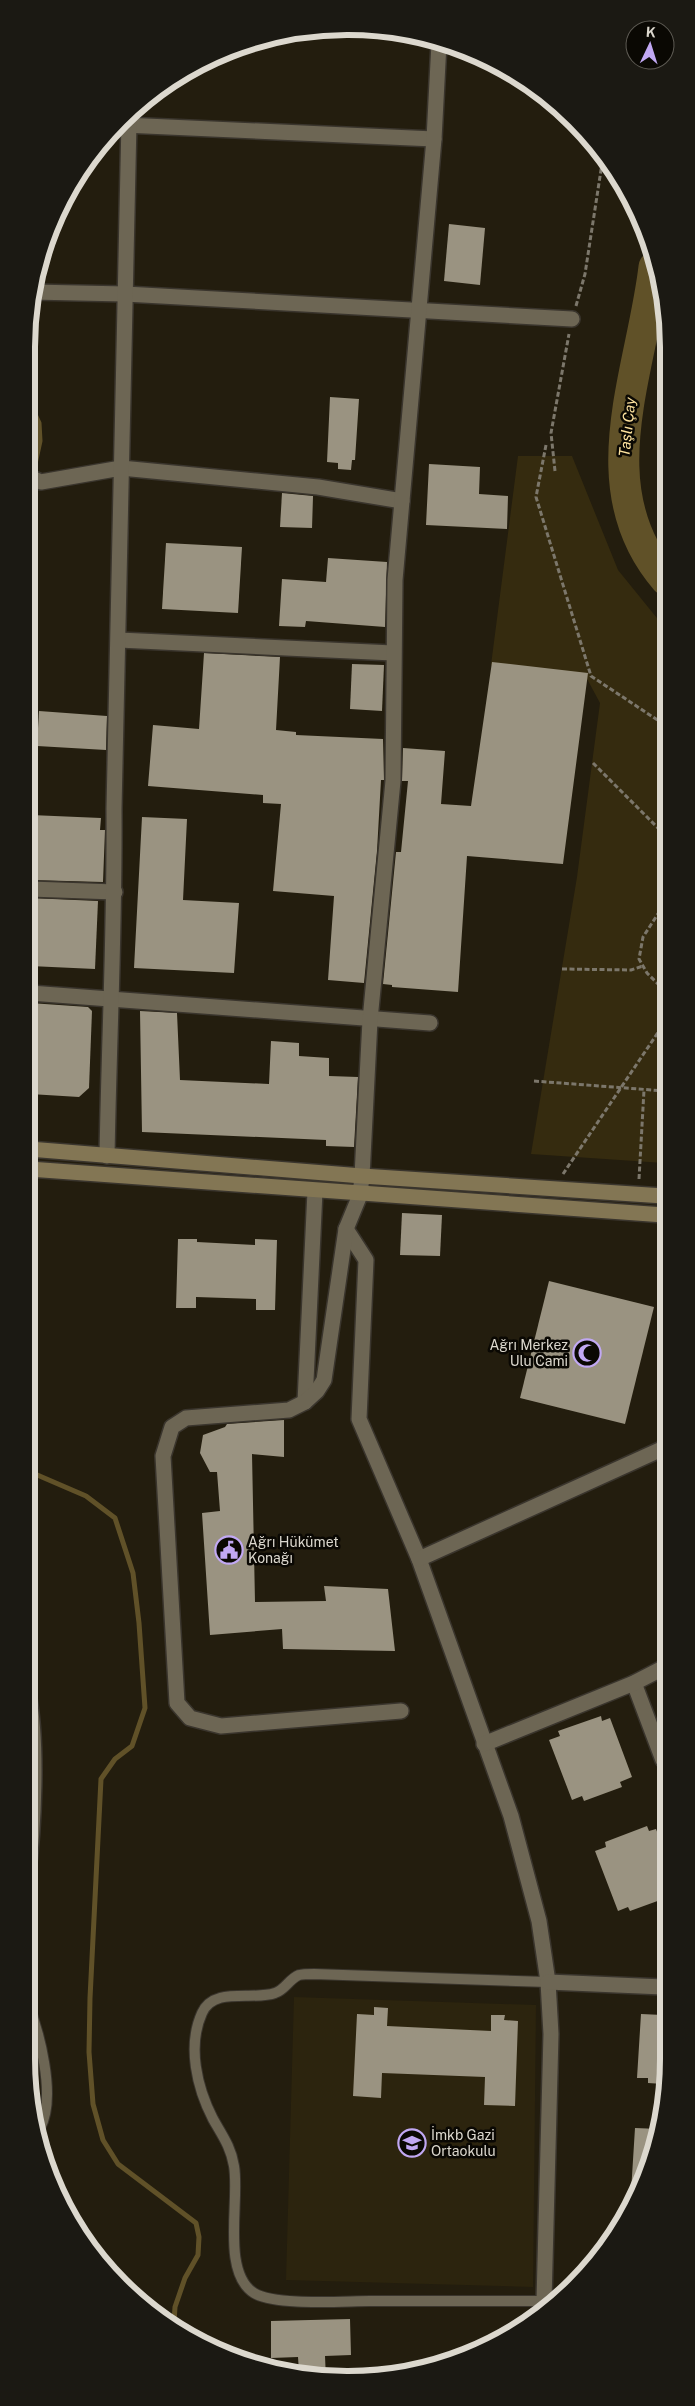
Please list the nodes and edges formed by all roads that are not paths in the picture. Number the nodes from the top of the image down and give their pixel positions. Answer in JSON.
{"nodes":[{"id":1,"x":439,"y":49,"type":"edge"},
{"id":2,"x":130,"y":124,"type":"edge"},
{"id":3,"x":127,"y":127,"type":"edge"},
{"id":4,"x":434,"y":139,"type":"junction"},
{"id":5,"x":40,"y":292,"type":"edge"},
{"id":6,"x":125,"y":294,"type":"junction"},
{"id":7,"x":418,"y":311,"type":"junction"},
{"id":8,"x":572,"y":319,"type":"dead end"},
{"id":9,"x":121,"y":468,"type":"junction"},
{"id":10,"x":36,"y":480,"type":"edge"},
{"id":11,"x":402,"y":500,"type":"junction"},
{"id":12,"x":119,"y":640,"type":"junction"},
{"id":13,"x":393,"y":653,"type":"junction"},
{"id":14,"x":35,"y":889,"type":"edge"},
{"id":15,"x":115,"y":892,"type":"junction"},
{"id":16,"x":35,"y":993,"type":"edge"},
{"id":17,"x":110,"y":998,"type":"junction"},
{"id":18,"x":370,"y":1020,"type":"junction"},
{"id":19,"x":430,"y":1022,"type":"dead end"},
{"id":20,"x":35,"y":1150,"type":"edge"},
{"id":21,"x":107,"y":1156,"type":"junction"},
{"id":22,"x":35,"y":1169,"type":"edge"},
{"id":23,"x":362,"y":1176,"type":"junction"},
{"id":24,"x":314,"y":1191,"type":"junction"},
{"id":25,"x":360,"y":1195,"type":"junction"},
{"id":26,"x":660,"y":1196,"type":"edge"},
{"id":27,"x":660,"y":1215,"type":"edge"},
{"id":28,"x":346,"y":1229,"type":"junction"},
{"id":29,"x":305,"y":1402,"type":"junction"},
{"id":30,"x":660,"y":1450,"type":"edge"},
{"id":31,"x":419,"y":1560,"type":"junction"},
{"id":32,"x":660,"y":1670,"type":"edge"},
{"id":33,"x":634,"y":1683,"type":"junction"},
{"id":34,"x":401,"y":1711,"type":"dead end"},
{"id":35,"x":484,"y":1744,"type":"junction"},
{"id":36,"x":660,"y":1752,"type":"edge"},
{"id":37,"x":548,"y":1982,"type":"junction"},
{"id":38,"x":660,"y":1987,"type":"edge"},
{"id":39,"x":35,"y":2034,"type":"edge"},
{"id":40,"x":42,"y":2123,"type":"edge"},
{"id":41,"x":546,"y":2299,"type":"edge"},
{"id":42,"x":538,"y":2306,"type":"edge"}],
"edges":[{"from":1,"to":4,"type":"street"},
{"from":2,"to":4,"type":"street"},
{"from":3,"to":6,"type":"street"},
{"from":4,"to":7,"type":"street"},
{"from":5,"to":6,"type":"street"},
{"from":6,"to":7,"type":"street"},
{"from":6,"to":9,"type":"street"},
{"from":7,"to":8,"type":"street"},
{"from":7,"to":11,"type":"street"},
{"from":9,"to":10,"type":"street"},
{"from":9,"to":11,"type":"street"},
{"from":9,"to":12,"type":"street"},
{"from":11,"to":13,"type":"street"},
{"from":12,"to":13,"type":"street"},
{"from":12,"to":15,"type":"street"},
{"from":13,"to":18,"type":"street"},
{"from":14,"to":15,"type":"street"},
{"from":15,"to":17,"type":"street"},
{"from":16,"to":17,"type":"street"},
{"from":17,"to":18,"type":"street"},
{"from":17,"to":21,"type":"street"},
{"from":18,"to":19,"type":"street"},
{"from":18,"to":23,"type":"street"},
{"from":20,"to":21,"type":"main road"},
{"from":21,"to":23,"type":"main road"},
{"from":22,"to":24,"type":"main road"},
{"from":23,"to":25,"type":"street"},
{"from":23,"to":26,"type":"main road"},
{"from":24,"to":25,"type":"main road"},
{"from":24,"to":29,"type":"street"},
{"from":25,"to":27,"type":"main road"},
{"from":25,"to":28,"type":"street"},
{"from":28,"to":29,"type":"street"},
{"from":28,"to":31,"type":"street"},
{"from":29,"to":34,"type":"street"},
{"from":30,"to":31,"type":"street"},
{"from":31,"to":35,"type":"street"},
{"from":32,"to":33,"type":"street"},
{"from":33,"to":35,"type":"street"},
{"from":33,"to":36,"type":"street"},
{"from":35,"to":37,"type":"street"},
{"from":37,"to":38,"type":"street"},
{"from":37,"to":41,"type":"street"},
{"from":37,"to":42,"type":"lane"},
{"from":39,"to":40,"type":"lane"}]}
